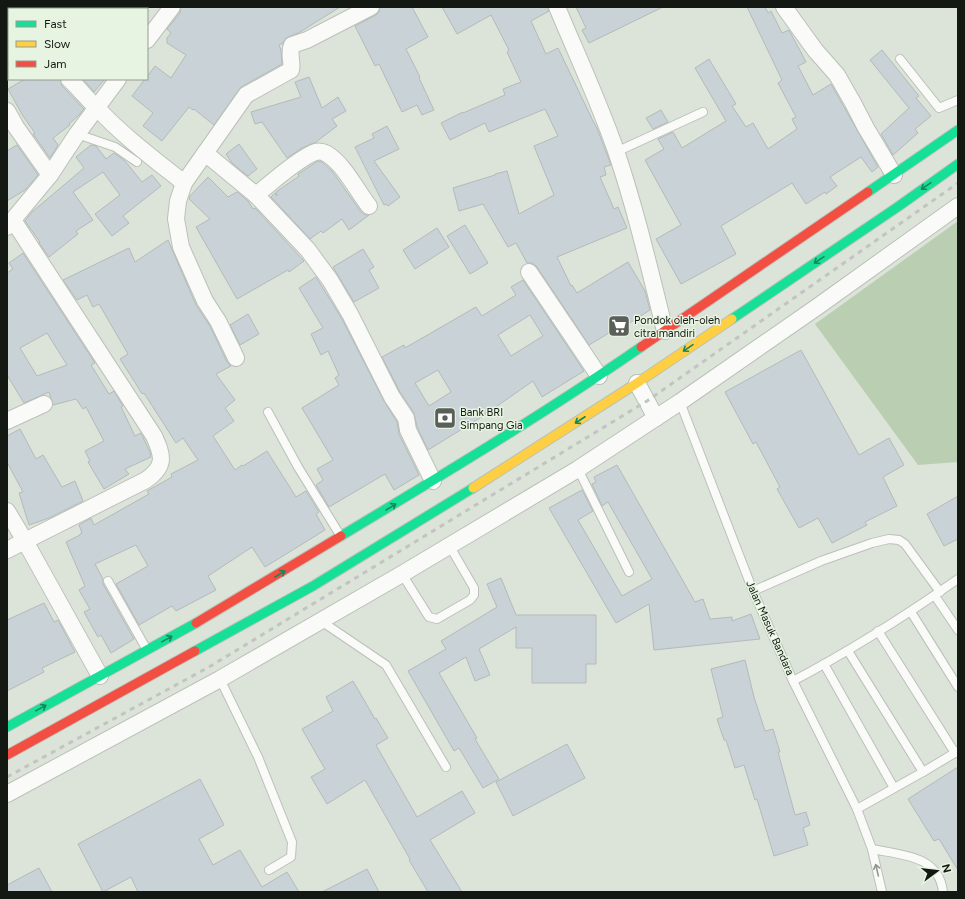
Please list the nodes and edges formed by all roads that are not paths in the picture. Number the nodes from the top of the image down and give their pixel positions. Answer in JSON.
{"nodes":[{"id":1,"x":172,"y":7,"type":"edge"},
{"id":2,"x":370,"y":7,"type":"edge"},
{"id":3,"x":557,"y":7,"type":"edge"},
{"id":4,"x":784,"y":7,"type":"edge"},
{"id":5,"x":148,"y":39,"type":"edge"},
{"id":6,"x":900,"y":59,"type":"dead end"},
{"id":7,"x":70,"y":80,"type":"edge"},
{"id":8,"x":117,"y":80,"type":"edge"},
{"id":9,"x":958,"y":100,"type":"edge"},
{"id":10,"x":96,"y":108,"type":"junction"},
{"id":11,"x":7,"y":111,"type":"edge"},
{"id":12,"x":703,"y":112,"type":"dead end"},
{"id":13,"x":958,"y":130,"type":"edge"},
{"id":14,"x":77,"y":134,"type":"junction"},
{"id":15,"x":616,"y":152,"type":"junction"},
{"id":16,"x":205,"y":153,"type":"junction"},
{"id":17,"x":137,"y":162,"type":"dead end"},
{"id":18,"x":958,"y":164,"type":"edge"},
{"id":19,"x":50,"y":175,"type":"junction"},
{"id":20,"x":894,"y":175,"type":"junction"},
{"id":21,"x":184,"y":182,"type":"junction"},
{"id":22,"x":256,"y":195,"type":"junction"},
{"id":23,"x":369,"y":206,"type":"dead end"},
{"id":24,"x":958,"y":206,"type":"edge"},
{"id":25,"x":10,"y":223,"type":"edge"},
{"id":26,"x":530,"y":272,"type":"dead end"},
{"id":27,"x":665,"y":331,"type":"junction"},
{"id":28,"x":236,"y":358,"type":"dead end"},
{"id":29,"x":599,"y":376,"type":"junction"},
{"id":30,"x":637,"y":383,"type":"junction"},
{"id":31,"x":680,"y":402,"type":"junction"},
{"id":32,"x":44,"y":404,"type":"dead end"},
{"id":33,"x":268,"y":412,"type":"dead end"},
{"id":34,"x":656,"y":418,"type":"junction"},
{"id":35,"x":7,"y":421,"type":"edge"},
{"id":36,"x":578,"y":469,"type":"junction"},
{"id":37,"x":433,"y":481,"type":"junction"},
{"id":38,"x":7,"y":511,"type":"edge"},
{"id":39,"x":342,"y":537,"type":"junction"},
{"id":40,"x":25,"y":541,"type":"junction"},
{"id":41,"x":449,"y":545,"type":"junction"},
{"id":42,"x":7,"y":550,"type":"edge"},
{"id":43,"x":630,"y":572,"type":"dead end"},
{"id":44,"x":402,"y":574,"type":"junction"},
{"id":45,"x":958,"y":579,"type":"edge"},
{"id":46,"x":108,"y":581,"type":"dead end"},
{"id":47,"x":753,"y":591,"type":"junction"},
{"id":48,"x":937,"y":594,"type":"junction"},
{"id":49,"x":911,"y":612,"type":"junction"},
{"id":50,"x":321,"y":621,"type":"junction"},
{"id":51,"x":197,"y":630,"type":"junction"},
{"id":52,"x":958,"y":630,"type":"edge"},
{"id":53,"x":878,"y":631,"type":"junction"},
{"id":54,"x":205,"y":646,"type":"junction"},
{"id":55,"x":147,"y":650,"type":"junction"},
{"id":56,"x":848,"y":651,"type":"junction"},
{"id":57,"x":824,"y":664,"type":"junction"},
{"id":58,"x":100,"y":676,"type":"junction"},
{"id":59,"x":220,"y":679,"type":"junction"},
{"id":60,"x":793,"y":681,"type":"junction"},
{"id":61,"x":958,"y":687,"type":"edge"},
{"id":62,"x":7,"y":727,"type":"edge"},
{"id":63,"x":956,"y":752,"type":"edge"},
{"id":64,"x":7,"y":755,"type":"edge"},
{"id":65,"x":446,"y":767,"type":"dead end"},
{"id":66,"x":923,"y":772,"type":"junction"},
{"id":67,"x":894,"y":788,"type":"junction"},
{"id":68,"x":7,"y":794,"type":"edge"},
{"id":69,"x":857,"y":809,"type":"junction"},
{"id":70,"x":872,"y":849,"type":"junction"},
{"id":71,"x":269,"y":870,"type":"dead end"},
{"id":72,"x":882,"y":892,"type":"edge"},
{"id":73,"x":943,"y":892,"type":"edge"}],
"edges":[{"from":1,"to":5,"type":"street"},
{"from":2,"to":16,"type":"street"},
{"from":3,"to":15,"type":"street"},
{"from":4,"to":20,"type":"street"},
{"from":6,"to":9,"type":"lane"},
{"from":7,"to":10,"type":"street"},
{"from":8,"to":10,"type":"street"},
{"from":10,"to":14,"type":"street"},
{"from":10,"to":21,"type":"street"},
{"from":11,"to":19,"type":"street"},
{"from":12,"to":15,"type":"lane"},
{"from":13,"to":20,"type":"highway"},
{"from":14,"to":17,"type":"lane"},
{"from":14,"to":19,"type":"street"},
{"from":15,"to":27,"type":"street"},
{"from":16,"to":21,"type":"street"},
{"from":16,"to":22,"type":"street"},
{"from":18,"to":30,"type":"highway","one_way":true},
{"from":19,"to":25,"type":"street"},
{"from":20,"to":27,"type":"highway"},
{"from":21,"to":28,"type":"street"},
{"from":22,"to":23,"type":"street"},
{"from":22,"to":37,"type":"street"},
{"from":24,"to":31,"type":"street"},
{"from":25,"to":40,"type":"street"},
{"from":26,"to":29,"type":"street"},
{"from":27,"to":29,"type":"highway"},
{"from":29,"to":37,"type":"highway"},
{"from":30,"to":34,"type":"street"},
{"from":30,"to":54,"type":"highway","one_way":true},
{"from":31,"to":34,"type":"street"},
{"from":31,"to":47,"type":"lane","name":"Jalan Masuk Bandara"},
{"from":32,"to":35,"type":"street"},
{"from":33,"to":39,"type":"lane"},
{"from":34,"to":36,"type":"street"},
{"from":36,"to":41,"type":"street"},
{"from":36,"to":43,"type":"lane"},
{"from":39,"to":37,"type":"highway","one_way":true},
{"from":38,"to":40,"type":"street"},
{"from":51,"to":39,"type":"highway","one_way":true},
{"from":40,"to":42,"type":"street"},
{"from":40,"to":58,"type":"street"},
{"from":41,"to":44,"type":"street"},
{"from":41,"to":44,"type":"lane"},
{"from":44,"to":50,"type":"street"},
{"from":45,"to":48,"type":"lane"},
{"from":46,"to":55,"type":"lane"},
{"from":47,"to":48,"type":"lane"},
{"from":47,"to":60,"type":"lane","name":"Jalan Masuk Bandara"},
{"from":48,"to":49,"type":"lane"},
{"from":48,"to":52,"type":"lane"},
{"from":49,"to":53,"type":"lane"},
{"from":49,"to":61,"type":"lane"},
{"from":50,"to":59,"type":"street"},
{"from":50,"to":65,"type":"lane"},
{"from":51,"to":54,"type":"highway"},
{"from":55,"to":51,"type":"highway","one_way":true},
{"from":53,"to":56,"type":"lane"},
{"from":53,"to":63,"type":"lane"},
{"from":54,"to":64,"type":"highway"},
{"from":55,"to":58,"type":"highway"},
{"from":56,"to":57,"type":"lane"},
{"from":56,"to":66,"type":"lane"},
{"from":57,"to":60,"type":"lane"},
{"from":57,"to":67,"type":"lane"},
{"from":62,"to":58,"type":"highway","one_way":true},
{"from":59,"to":68,"type":"street"},
{"from":59,"to":71,"type":"lane"},
{"from":60,"to":69,"type":"lane","name":"Jalan Masuk Bandara"},
{"from":63,"to":66,"type":"lane"},
{"from":66,"to":67,"type":"lane"},
{"from":67,"to":69,"type":"lane"},
{"from":69,"to":70,"type":"lane","name":"Jalan Masuk Bandara"},
{"from":72,"to":70,"type":"lane","name":"Jalan Masuk Bandara","one_way":true},
{"from":70,"to":73,"type":"lane"}]}
